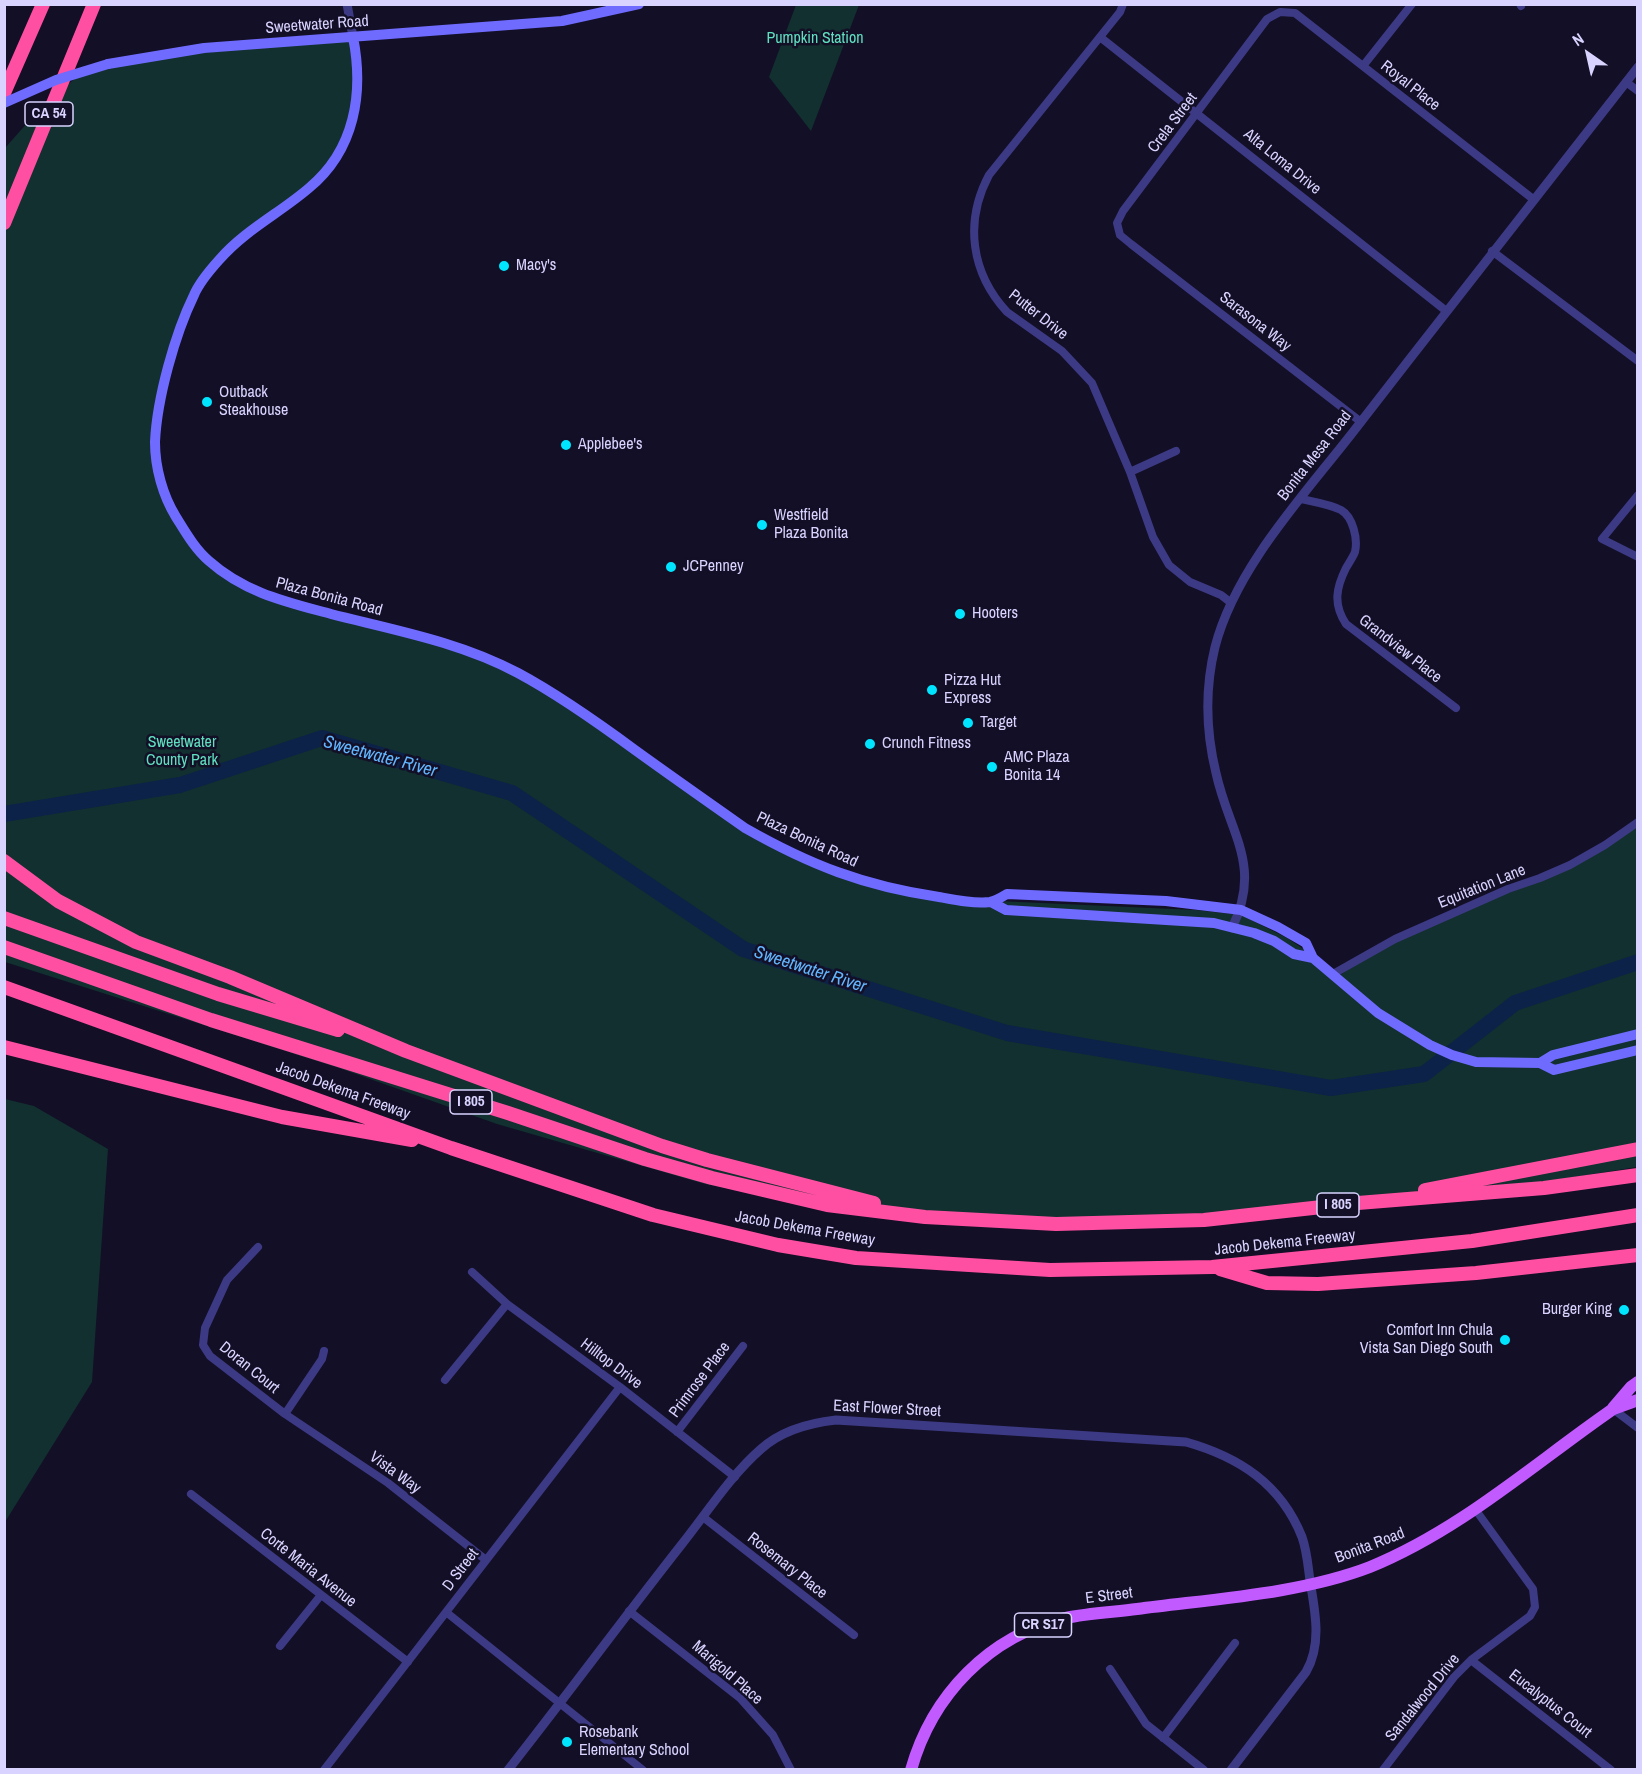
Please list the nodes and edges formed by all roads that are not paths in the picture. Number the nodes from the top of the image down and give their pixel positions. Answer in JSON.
{"nodes":[{"id":1,"x":42,"y":4,"type":"edge"},
{"id":2,"x":94,"y":4,"type":"edge"},
{"id":3,"x":347,"y":4,"type":"edge"},
{"id":4,"x":639,"y":4,"type":"edge"},
{"id":5,"x":1124,"y":4,"type":"edge"},
{"id":6,"x":1413,"y":4,"type":"edge"},
{"id":7,"x":1267,"y":19,"type":"joint"},
{"id":8,"x":353,"y":37,"type":"junction"},
{"id":9,"x":1100,"y":37,"type":"junction"},
{"id":10,"x":28,"y":39,"type":"junction"},
{"id":11,"x":1362,"y":66,"type":"junction"},
{"id":12,"x":1638,"y":67,"type":"edge"},
{"id":13,"x":4,"y":74,"type":"edge"},
{"id":14,"x":1626,"y":82,"type":"junction"},
{"id":15,"x":1638,"y":91,"type":"edge"},
{"id":16,"x":4,"y":93,"type":"edge"},
{"id":17,"x":4,"y":103,"type":"edge"},
{"id":18,"x":1198,"y":113,"type":"junction"},
{"id":19,"x":1533,"y":199,"type":"junction"},
{"id":20,"x":4,"y":223,"type":"edge"},
{"id":21,"x":1131,"y":244,"type":"joint"},
{"id":22,"x":1492,"y":251,"type":"junction"},
{"id":23,"x":1446,"y":310,"type":"junction"},
{"id":24,"x":1638,"y":361,"type":"edge"},
{"id":25,"x":1361,"y":422,"type":"junction"},
{"id":26,"x":1176,"y":452,"type":"dead end"},
{"id":27,"x":1130,"y":472,"type":"junction"},
{"id":28,"x":1638,"y":495,"type":"edge"},
{"id":29,"x":1301,"y":499,"type":"junction"},
{"id":30,"x":1638,"y":556,"type":"edge"},
{"id":31,"x":1230,"y":602,"type":"junction"},
{"id":32,"x":1456,"y":708,"type":"dead end"},
{"id":33,"x":1638,"y":822,"type":"edge"},
{"id":34,"x":4,"y":861,"type":"edge"},
{"id":35,"x":991,"y":902,"type":"junction"},
{"id":36,"x":1241,"y":910,"type":"junction"},
{"id":37,"x":4,"y":918,"type":"edge"},
{"id":38,"x":1232,"y":928,"type":"junction"},
{"id":39,"x":4,"y":947,"type":"edge"},
{"id":40,"x":1313,"y":958,"type":"junction"},
{"id":41,"x":1333,"y":974,"type":"junction"},
{"id":42,"x":4,"y":987,"type":"edge"},
{"id":43,"x":1638,"y":1034,"type":"edge"},
{"id":44,"x":4,"y":1047,"type":"edge"},
{"id":45,"x":1638,"y":1050,"type":"edge"},
{"id":46,"x":406,"y":1051,"type":"junction"},
{"id":47,"x":1540,"y":1063,"type":"junction"},
{"id":48,"x":451,"y":1148,"type":"junction"},
{"id":49,"x":1638,"y":1149,"type":"edge"},
{"id":50,"x":1638,"y":1175,"type":"edge"},
{"id":51,"x":1358,"y":1203,"type":"junction"},
{"id":52,"x":1638,"y":1215,"type":"edge"},
{"id":53,"x":925,"y":1217,"type":"junction"},
{"id":54,"x":258,"y":1247,"type":"dead end"},
{"id":55,"x":1638,"y":1256,"type":"edge"},
{"id":56,"x":1212,"y":1267,"type":"junction"},
{"id":57,"x":472,"y":1272,"type":"dead end"},
{"id":58,"x":507,"y":1304,"type":"junction"},
{"id":59,"x":743,"y":1346,"type":"dead end"},
{"id":60,"x":324,"y":1352,"type":"dead end"},
{"id":61,"x":445,"y":1380,"type":"dead end"},
{"id":62,"x":1638,"y":1382,"type":"edge"},
{"id":63,"x":620,"y":1387,"type":"junction"},
{"id":64,"x":1638,"y":1400,"type":"edge"},
{"id":65,"x":1612,"y":1409,"type":"junction"},
{"id":66,"x":285,"y":1414,"type":"junction"},
{"id":67,"x":1638,"y":1428,"type":"edge"},
{"id":68,"x":677,"y":1432,"type":"junction"},
{"id":69,"x":735,"y":1478,"type":"junction"},
{"id":70,"x":191,"y":1494,"type":"dead end"},
{"id":71,"x":1475,"y":1509,"type":"junction"},
{"id":72,"x":703,"y":1517,"type":"junction"},
{"id":73,"x":486,"y":1560,"type":"junction"},
{"id":74,"x":1311,"y":1584,"type":"junction"},
{"id":75,"x":321,"y":1595,"type":"junction"},
{"id":76,"x":629,"y":1611,"type":"junction"},
{"id":77,"x":446,"y":1612,"type":"junction"},
{"id":78,"x":854,"y":1635,"type":"dead end"},
{"id":79,"x":1235,"y":1643,"type":"dead end"},
{"id":80,"x":280,"y":1646,"type":"dead end"},
{"id":81,"x":1471,"y":1660,"type":"junction"},
{"id":82,"x":408,"y":1662,"type":"junction"},
{"id":83,"x":1110,"y":1669,"type":"dead end"},
{"id":84,"x":559,"y":1703,"type":"junction"},
{"id":85,"x":1163,"y":1738,"type":"junction"},
{"id":86,"x":324,"y":1770,"type":"edge"},
{"id":87,"x":508,"y":1770,"type":"edge"},
{"id":88,"x":643,"y":1770,"type":"edge"},
{"id":89,"x":791,"y":1770,"type":"edge"},
{"id":90,"x":911,"y":1770,"type":"edge"},
{"id":91,"x":1204,"y":1770,"type":"edge"},
{"id":92,"x":1231,"y":1770,"type":"edge"},
{"id":93,"x":1383,"y":1770,"type":"edge"},
{"id":94,"x":1611,"y":1770,"type":"edge"}],
"edges":[{"from":1,"to":10,"type":"highway","number":"CA 54"},
{"from":2,"to":20,"type":"highway","number":"CA 54"},
{"from":3,"to":8,"type":"street"},
{"from":4,"to":8,"type":"main road","name":"Sweetwater Road"},
{"from":5,"to":9,"type":"street","name":"Putter Drive"},
{"from":6,"to":11,"type":"street"},
{"from":7,"to":11,"type":"street","name":"Royal Place"},
{"from":7,"to":18,"type":"street","name":"Crela Street"},
{"from":8,"to":17,"type":"main road","name":"Sweetwater Road","bridge":true},
{"from":8,"to":35,"type":"main road","name":"Plaza Bonita Road"},
{"from":9,"to":18,"type":"street","name":"Alta Loma Drive"},
{"from":9,"to":27,"type":"street","name":"Putter Drive"},
{"from":10,"to":13,"type":"highway"},
{"from":10,"to":16,"type":"highway","number":"CA 54"},
{"from":11,"to":19,"type":"street","name":"Royal Place"},
{"from":12,"to":14,"type":"street","name":"Bonita Mesa Road"},
{"from":14,"to":15,"type":"street"},
{"from":14,"to":19,"type":"street","name":"Bonita Mesa Road"},
{"from":18,"to":21,"type":"street","name":"Crela Street"},
{"from":18,"to":23,"type":"street","name":"Alta Loma Drive"},
{"from":19,"to":22,"type":"street","name":"Bonita Mesa Road"},
{"from":21,"to":25,"type":"street","name":"Sarasona Way"},
{"from":22,"to":23,"type":"street","name":"Bonita Mesa Road"},
{"from":22,"to":24,"type":"street"},
{"from":23,"to":25,"type":"street","name":"Bonita Mesa Road"},
{"from":25,"to":29,"type":"street","name":"Bonita Mesa Road"},
{"from":26,"to":27,"type":"street"},
{"from":27,"to":31,"type":"street","name":"Putter Drive"},
{"from":28,"to":30,"type":"street"},
{"from":29,"to":31,"type":"street","name":"Bonita Mesa Road"},
{"from":29,"to":32,"type":"street","name":"Grandview Place"},
{"from":31,"to":36,"type":"street","name":"Bonita Mesa Road"},
{"from":33,"to":41,"type":"street","name":"Equitation Lane"},
{"from":34,"to":46,"type":"highway"},
{"from":35,"to":36,"type":"main road","name":"Plaza Bonita Road"},
{"from":35,"to":38,"type":"main road","name":"Plaza Bonita Road"},
{"from":36,"to":38,"type":"street","name":"Bonita Mesa Road"},
{"from":36,"to":40,"type":"main road","name":"Plaza Bonita Road"},
{"from":37,"to":46,"type":"highway"},
{"from":38,"to":40,"type":"main road","name":"Plaza Bonita Road"},
{"from":39,"to":53,"type":"highway","name":"Jacob Dekema Freeway","number":"I 805"},
{"from":40,"to":41,"type":"main road","name":"Plaza Bonita Road"},
{"from":41,"to":47,"type":"main road","name":"Plaza Bonita Road"},
{"from":42,"to":48,"type":"highway","name":"Jacob Dekema Freeway"},
{"from":43,"to":47,"type":"main road","name":"Plaza Bonita Road"},
{"from":44,"to":48,"type":"highway"},
{"from":45,"to":47,"type":"main road","name":"Plaza Bonita Road"},
{"from":46,"to":53,"type":"highway"},
{"from":48,"to":56,"type":"highway","name":"Jacob Dekema Freeway"},
{"from":49,"to":51,"type":"highway"},
{"from":50,"to":51,"type":"highway","name":"Jacob Dekema Freeway","number":"I 805"},
{"from":51,"to":53,"type":"highway","name":"Jacob Dekema Freeway","number":"I 805"},
{"from":52,"to":56,"type":"highway","name":"Jacob Dekema Freeway"},
{"from":54,"to":66,"type":"street","name":"Doran Court"},
{"from":55,"to":56,"type":"highway"},
{"from":57,"to":58,"type":"street","name":"Hilltop Drive"},
{"from":58,"to":61,"type":"street"},
{"from":58,"to":63,"type":"street","name":"Hilltop Drive"},
{"from":59,"to":68,"type":"street","name":"Primrose Place"},
{"from":60,"to":66,"type":"street","name":"Doran Court"},
{"from":62,"to":65,"type":"main road","name":"Bonita Road","number":"CR S17"},
{"from":63,"to":68,"type":"street","name":"Hilltop Drive"},
{"from":63,"to":73,"type":"street","name":"D Street"},
{"from":64,"to":65,"type":"main road","name":"Bonita Road","number":"CR S17"},
{"from":65,"to":67,"type":"street"},
{"from":65,"to":71,"type":"main road","name":"Bonita Road","number":"CR S17"},
{"from":66,"to":73,"type":"street","name":"Vista Way"},
{"from":68,"to":69,"type":"street","name":"Hilltop Drive"},
{"from":69,"to":72,"type":"street","name":"East Flower Street"},
{"from":69,"to":74,"type":"street","name":"East Flower Street"},
{"from":70,"to":75,"type":"street","name":"Corte Maria Avenue"},
{"from":71,"to":74,"type":"main road","name":"Bonita Road","number":"CR S17"},
{"from":71,"to":81,"type":"street","name":"Sandalwood Drive"},
{"from":72,"to":76,"type":"street","name":"East Flower Street"},
{"from":72,"to":78,"type":"street","name":"Rosemary Place"},
{"from":73,"to":77,"type":"street","name":"D Street"},
{"from":74,"to":90,"type":"main road","name":"E Street","number":"CR S17"},
{"from":74,"to":92,"type":"street"},
{"from":75,"to":80,"type":"street"},
{"from":75,"to":82,"type":"street","name":"Corte Maria Avenue"},
{"from":76,"to":84,"type":"street","name":"East Flower Street"},
{"from":76,"to":89,"type":"street","name":"Marigold Place"},
{"from":77,"to":82,"type":"street","name":"D Street"},
{"from":77,"to":84,"type":"street"},
{"from":79,"to":85,"type":"street"},
{"from":81,"to":93,"type":"street","name":"Sandalwood Drive"},
{"from":81,"to":94,"type":"street","name":"Eucalyptus Court"},
{"from":82,"to":86,"type":"street","name":"D Street"},
{"from":83,"to":85,"type":"street"},
{"from":84,"to":87,"type":"street","name":"East Flower Street"},
{"from":84,"to":88,"type":"street"},
{"from":85,"to":91,"type":"street"}]}
